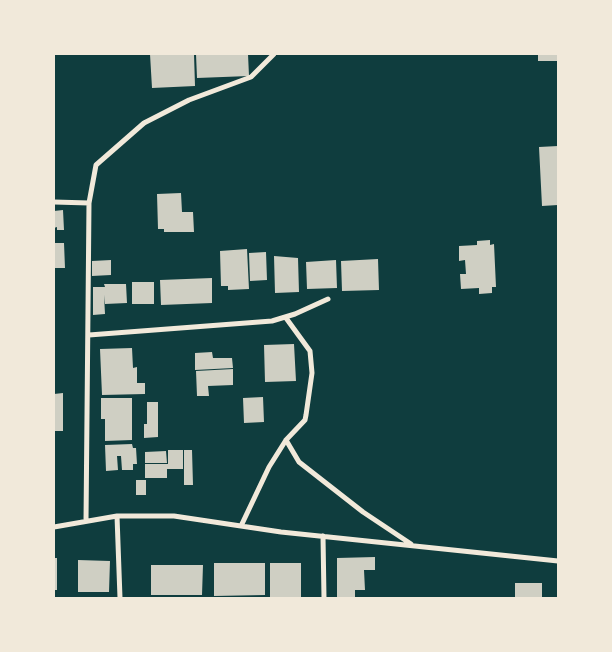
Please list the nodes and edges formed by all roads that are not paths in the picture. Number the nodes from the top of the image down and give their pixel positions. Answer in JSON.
{"nodes":[{"id":1,"x":274,"y":54,"type":"edge"},
{"id":2,"x":54,"y":202,"type":"edge"},
{"id":3,"x":89,"y":203,"type":"junction"},
{"id":4,"x":328,"y":299,"type":"dead end"},
{"id":5,"x":286,"y":318,"type":"junction"},
{"id":6,"x":89,"y":334,"type":"junction"},
{"id":7,"x":286,"y":440,"type":"junction"},
{"id":8,"x":117,"y":516,"type":"junction"},
{"id":9,"x":86,"y":521,"type":"junction"},
{"id":10,"x":241,"y":526,"type":"junction"},
{"id":11,"x":54,"y":527,"type":"edge"},
{"id":12,"x":323,"y":536,"type":"junction"},
{"id":13,"x":412,"y":544,"type":"junction"},
{"id":14,"x":558,"y":561,"type":"edge"},
{"id":15,"x":120,"y":598,"type":"edge"},
{"id":16,"x":324,"y":598,"type":"edge"}],
"edges":[{"from":1,"to":3,"type":"street"},
{"from":2,"to":3,"type":"street"},
{"from":3,"to":6,"type":"street"},
{"from":4,"to":5,"type":"street"},
{"from":5,"to":6,"type":"street"},
{"from":5,"to":7,"type":"street"},
{"from":6,"to":9,"type":"street"},
{"from":7,"to":10,"type":"street"},
{"from":7,"to":13,"type":"street"},
{"from":8,"to":9,"type":"street"},
{"from":8,"to":10,"type":"street"},
{"from":8,"to":15,"type":"street"},
{"from":9,"to":11,"type":"street"},
{"from":10,"to":12,"type":"street"},
{"from":12,"to":13,"type":"street"},
{"from":12,"to":16,"type":"street"},
{"from":13,"to":14,"type":"street"}]}
